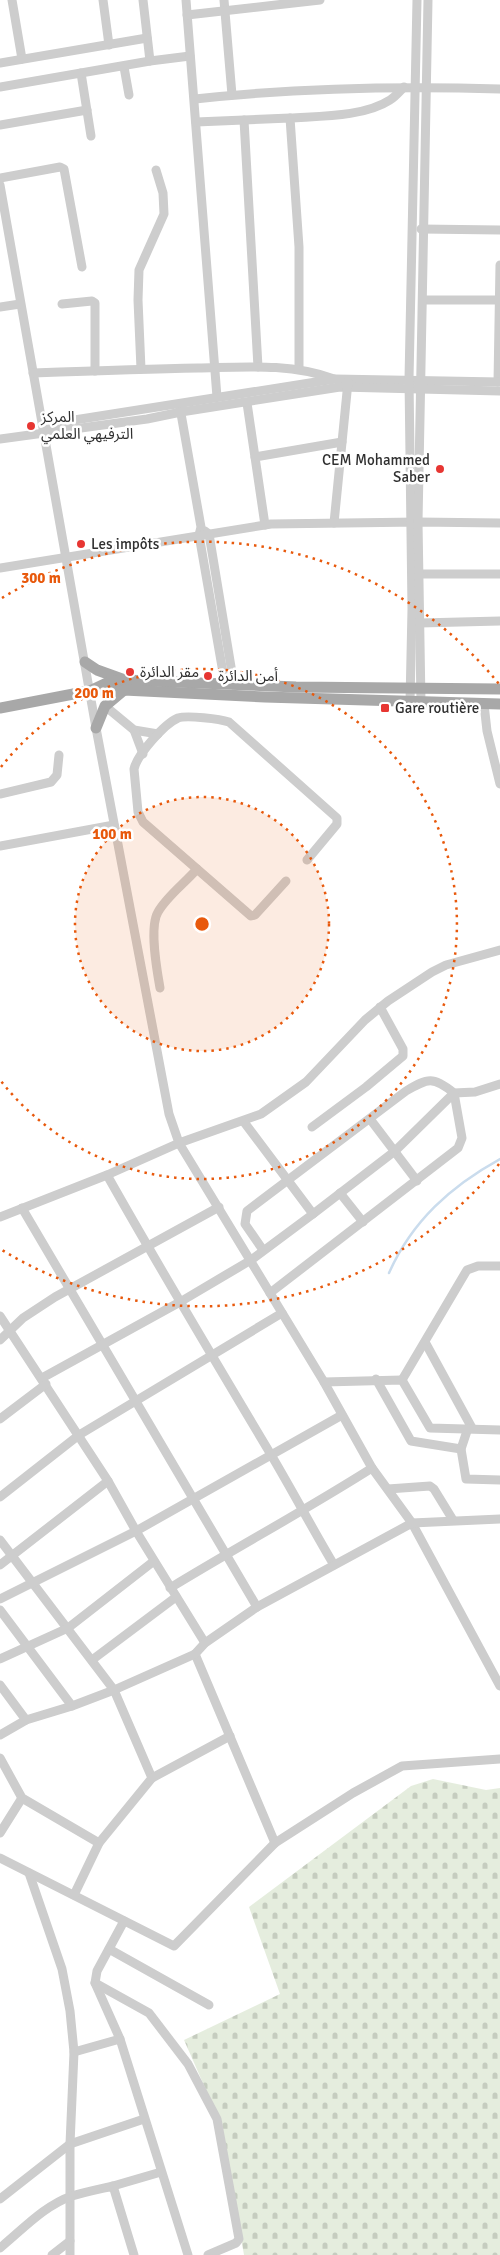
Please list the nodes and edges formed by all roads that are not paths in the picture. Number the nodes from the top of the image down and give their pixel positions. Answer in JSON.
{"nodes":[{"id":1,"x":12,"y":0,"type":"edge"},
{"id":2,"x":102,"y":0,"type":"edge"},
{"id":3,"x":143,"y":0,"type":"edge"},
{"id":4,"x":186,"y":0,"type":"edge"},
{"id":5,"x":224,"y":0,"type":"edge"},
{"id":6,"x":320,"y":0,"type":"edge"},
{"id":7,"x":418,"y":0,"type":"edge"},
{"id":8,"x":428,"y":0,"type":"edge"},
{"id":9,"x":225,"y":11,"type":"junction"},
{"id":10,"x":187,"y":15,"type":"junction"},
{"id":11,"x":147,"y":38,"type":"junction"},
{"id":12,"x":108,"y":45,"type":"junction"},
{"id":13,"x":190,"y":56,"type":"junction"},
{"id":14,"x":22,"y":59,"type":"junction"},
{"id":15,"x":150,"y":61,"type":"junction"},
{"id":16,"x":0,"y":63,"type":"edge"},
{"id":17,"x":124,"y":67,"type":"junction"},
{"id":18,"x":81,"y":73,"type":"junction"},
{"id":19,"x":0,"y":87,"type":"edge"},
{"id":20,"x":404,"y":87,"type":"junction"},
{"id":21,"x":416,"y":87,"type":"junction"},
{"id":22,"x":427,"y":87,"type":"junction"},
{"id":23,"x":500,"y":89,"type":"edge"},
{"id":24,"x":129,"y":95,"type":"dead end"},
{"id":25,"x":232,"y":95,"type":"junction"},
{"id":26,"x":195,"y":98,"type":"junction"},
{"id":27,"x":87,"y":110,"type":"junction"},
{"id":28,"x":290,"y":118,"type":"junction"},
{"id":29,"x":244,"y":120,"type":"junction"},
{"id":30,"x":196,"y":122,"type":"junction"},
{"id":31,"x":0,"y":125,"type":"edge"},
{"id":32,"x":91,"y":136,"type":"dead end"},
{"id":33,"x":156,"y":170,"type":"dead end"},
{"id":34,"x":0,"y":178,"type":"edge"},
{"id":35,"x":0,"y":185,"type":"edge"},
{"id":36,"x":413,"y":229,"type":"junction"},
{"id":37,"x":425,"y":229,"type":"junction"},
{"id":38,"x":500,"y":230,"type":"edge"},
{"id":39,"x":500,"y":265,"type":"edge"},
{"id":40,"x":82,"y":267,"type":"dead end"},
{"id":41,"x":423,"y":300,"type":"junction"},
{"id":42,"x":500,"y":300,"type":"edge"},
{"id":43,"x":20,"y":304,"type":"junction"},
{"id":44,"x":62,"y":304,"type":"dead end"},
{"id":45,"x":0,"y":308,"type":"edge"},
{"id":46,"x":216,"y":367,"type":"junction"},
{"id":47,"x":258,"y":367,"type":"junction"},
{"id":48,"x":141,"y":369,"type":"junction"},
{"id":49,"x":299,"y":369,"type":"junction"},
{"id":50,"x":95,"y":371,"type":"junction"},
{"id":51,"x":34,"y":373,"type":"junction"},
{"id":52,"x":335,"y":379,"type":"junction"},
{"id":53,"x":348,"y":383,"type":"junction"},
{"id":54,"x":409,"y":384,"type":"junction"},
{"id":55,"x":421,"y":384,"type":"junction"},
{"id":56,"x":499,"y":385,"type":"edge"},
{"id":57,"x":217,"y":397,"type":"junction"},
{"id":58,"x":247,"y":403,"type":"junction"},
{"id":59,"x":180,"y":407,"type":"junction"},
{"id":60,"x":43,"y":432,"type":"junction"},
{"id":61,"x":0,"y":439,"type":"edge"},
{"id":62,"x":342,"y":442,"type":"junction"},
{"id":63,"x":255,"y":457,"type":"junction"},
{"id":64,"x":414,"y":522,"type":"junction"},
{"id":65,"x":334,"y":523,"type":"junction"},
{"id":66,"x":500,"y":523,"type":"edge"},
{"id":67,"x":265,"y":525,"type":"junction"},
{"id":68,"x":200,"y":531,"type":"junction"},
{"id":69,"x":209,"y":534,"type":"junction"},
{"id":70,"x":66,"y":556,"type":"junction"},
{"id":71,"x":0,"y":568,"type":"edge"},
{"id":72,"x":419,"y":574,"type":"junction"},
{"id":73,"x":500,"y":574,"type":"edge"},
{"id":74,"x":214,"y":591,"type":"junction"},
{"id":75,"x":500,"y":621,"type":"edge"},
{"id":76,"x":420,"y":623,"type":"junction"},
{"id":77,"x":84,"y":662,"type":"junction"},
{"id":78,"x":230,"y":684,"type":"junction"},
{"id":79,"x":125,"y":685,"type":"junction"},
{"id":80,"x":416,"y":688,"type":"junction"},
{"id":81,"x":500,"y":689,"type":"edge"},
{"id":82,"x":89,"y":691,"type":"junction"},
{"id":83,"x":416,"y":702,"type":"junction"},
{"id":84,"x":484,"y":704,"type":"junction"},
{"id":85,"x":500,"y":704,"type":"edge"},
{"id":86,"x":106,"y":706,"type":"junction"},
{"id":87,"x":0,"y":708,"type":"edge"},
{"id":88,"x":96,"y":728,"type":"junction"},
{"id":89,"x":134,"y":730,"type":"junction"},
{"id":90,"x":158,"y":734,"type":"junction"},
{"id":91,"x":143,"y":754,"type":"junction"},
{"id":92,"x":60,"y":755,"type":"dead end"},
{"id":93,"x":500,"y":784,"type":"edge"},
{"id":94,"x":0,"y":794,"type":"edge"},
{"id":95,"x":114,"y":825,"type":"junction"},
{"id":96,"x":0,"y":846,"type":"edge"},
{"id":97,"x":307,"y":860,"type":"dead end"},
{"id":98,"x":197,"y":869,"type":"junction"},
{"id":99,"x":286,"y":881,"type":"dead end"},
{"id":100,"x":500,"y":950,"type":"edge"},
{"id":101,"x":160,"y":988,"type":"dead end"},
{"id":102,"x":380,"y":1008,"type":"junction"},
{"id":103,"x":500,"y":1084,"type":"edge"},
{"id":104,"x":454,"y":1093,"type":"junction"},
{"id":105,"x":370,"y":1119,"type":"junction"},
{"id":106,"x":244,"y":1122,"type":"junction"},
{"id":107,"x":312,"y":1127,"type":"dead end"},
{"id":108,"x":179,"y":1143,"type":"junction"},
{"id":109,"x":395,"y":1150,"type":"junction"},
{"id":110,"x":107,"y":1175,"type":"junction"},
{"id":111,"x":418,"y":1181,"type":"junction"},
{"id":112,"x":288,"y":1182,"type":"junction"},
{"id":113,"x":340,"y":1193,"type":"junction"},
{"id":114,"x":219,"y":1207,"type":"junction"},
{"id":115,"x":22,"y":1208,"type":"junction"},
{"id":116,"x":313,"y":1214,"type":"junction"},
{"id":117,"x":0,"y":1217,"type":"edge"},
{"id":118,"x":363,"y":1222,"type":"junction"},
{"id":119,"x":147,"y":1247,"type":"junction"},
{"id":120,"x":263,"y":1250,"type":"junction"},
{"id":121,"x":251,"y":1260,"type":"junction"},
{"id":122,"x":500,"y":1266,"type":"edge"},
{"id":123,"x":70,"y":1289,"type":"junction"},
{"id":124,"x":270,"y":1293,"type":"junction"},
{"id":125,"x":180,"y":1302,"type":"junction"},
{"id":126,"x":282,"y":1313,"type":"junction"},
{"id":127,"x":0,"y":1316,"type":"edge"},
{"id":128,"x":10,"y":1332,"type":"junction"},
{"id":129,"x":0,"y":1340,"type":"edge"},
{"id":130,"x":425,"y":1342,"type":"junction"},
{"id":131,"x":102,"y":1345,"type":"junction"},
{"id":132,"x":211,"y":1358,"type":"junction"},
{"id":133,"x":376,"y":1379,"type":"junction"},
{"id":134,"x":402,"y":1380,"type":"junction"},
{"id":135,"x":44,"y":1381,"type":"junction"},
{"id":136,"x":324,"y":1382,"type":"junction"},
{"id":137,"x":135,"y":1400,"type":"junction"},
{"id":138,"x":342,"y":1415,"type":"junction"},
{"id":139,"x":0,"y":1419,"type":"edge"},
{"id":140,"x":470,"y":1428,"type":"junction"},
{"id":141,"x":500,"y":1430,"type":"edge"},
{"id":142,"x":79,"y":1435,"type":"junction"},
{"id":143,"x":462,"y":1449,"type":"junction"},
{"id":144,"x":271,"y":1455,"type":"junction"},
{"id":145,"x":372,"y":1468,"type":"junction"},
{"id":146,"x":500,"y":1480,"type":"edge"},
{"id":147,"x":108,"y":1481,"type":"junction"},
{"id":148,"x":388,"y":1488,"type":"junction"},
{"id":149,"x":0,"y":1497,"type":"edge"},
{"id":150,"x":193,"y":1499,"type":"junction"},
{"id":151,"x":302,"y":1512,"type":"junction"},
{"id":152,"x":500,"y":1519,"type":"edge"},
{"id":153,"x":453,"y":1520,"type":"junction"},
{"id":154,"x":412,"y":1523,"type":"junction"},
{"id":155,"x":136,"y":1531,"type":"junction"},
{"id":156,"x":0,"y":1540,"type":"edge"},
{"id":157,"x":226,"y":1554,"type":"junction"},
{"id":158,"x":12,"y":1556,"type":"junction"},
{"id":159,"x":154,"y":1561,"type":"junction"},
{"id":160,"x":0,"y":1565,"type":"edge"},
{"id":161,"x":334,"y":1565,"type":"junction"},
{"id":162,"x":31,"y":1582,"type":"junction"},
{"id":163,"x":170,"y":1588,"type":"junction"},
{"id":164,"x":176,"y":1596,"type":"junction"},
{"id":165,"x":0,"y":1599,"type":"edge"},
{"id":166,"x":257,"y":1607,"type":"junction"},
{"id":167,"x":0,"y":1610,"type":"edge"},
{"id":168,"x":68,"y":1628,"type":"junction"},
{"id":169,"x":205,"y":1643,"type":"junction"},
{"id":170,"x":29,"y":1647,"type":"junction"},
{"id":171,"x":195,"y":1654,"type":"junction"},
{"id":172,"x":0,"y":1659,"type":"edge"},
{"id":173,"x":92,"y":1660,"type":"junction"},
{"id":174,"x":0,"y":1685,"type":"edge"},
{"id":175,"x":500,"y":1686,"type":"edge"},
{"id":176,"x":114,"y":1690,"type":"junction"},
{"id":177,"x":72,"y":1706,"type":"junction"},
{"id":178,"x":26,"y":1720,"type":"junction"},
{"id":179,"x":0,"y":1735,"type":"edge"},
{"id":180,"x":230,"y":1736,"type":"junction"},
{"id":181,"x":0,"y":1758,"type":"edge"},
{"id":182,"x":500,"y":1759,"type":"edge"},
{"id":183,"x":152,"y":1778,"type":"junction"},
{"id":184,"x":22,"y":1798,"type":"junction"},
{"id":185,"x":0,"y":1833,"type":"edge"},
{"id":186,"x":99,"y":1843,"type":"junction"},
{"id":187,"x":276,"y":1843,"type":"junction"},
{"id":188,"x":0,"y":1858,"type":"edge"},
{"id":189,"x":29,"y":1874,"type":"junction"},
{"id":190,"x":74,"y":1895,"type":"junction"},
{"id":191,"x":124,"y":1921,"type":"junction"},
{"id":192,"x":109,"y":1949,"type":"junction"},
{"id":193,"x":95,"y":1983,"type":"junction"},
{"id":194,"x":209,"y":2005,"type":"dead end"},
{"id":195,"x":120,"y":2039,"type":"junction"},
{"id":196,"x":74,"y":2052,"type":"junction"},
{"id":197,"x":144,"y":2119,"type":"junction"},
{"id":198,"x":70,"y":2144,"type":"junction"},
{"id":199,"x":162,"y":2172,"type":"junction"},
{"id":200,"x":113,"y":2186,"type":"junction"},
{"id":201,"x":70,"y":2196,"type":"junction"},
{"id":202,"x":0,"y":2198,"type":"edge"},
{"id":203,"x":70,"y":2241,"type":"junction"},
{"id":204,"x":0,"y":2248,"type":"edge"},
{"id":205,"x":52,"y":2255,"type":"edge"},
{"id":206,"x":70,"y":2255,"type":"edge"},
{"id":207,"x":134,"y":2255,"type":"edge"},
{"id":208,"x":188,"y":2255,"type":"edge"},
{"id":209,"x":208,"y":2255,"type":"edge"}],
"edges":[{"from":1,"to":14,"type":"street"},
{"from":2,"to":12,"type":"street"},
{"from":3,"to":11,"type":"street"},
{"from":4,"to":10,"type":"street"},
{"from":5,"to":9,"type":"street"},
{"from":6,"to":9,"type":"street"},
{"from":7,"to":21,"type":"street"},
{"from":8,"to":22,"type":"street"},
{"from":9,"to":10,"type":"street"},
{"from":9,"to":25,"type":"street"},
{"from":10,"to":13,"type":"street"},
{"from":11,"to":12,"type":"street"},
{"from":11,"to":15,"type":"street"},
{"from":12,"to":14,"type":"street"},
{"from":13,"to":15,"type":"street"},
{"from":13,"to":26,"type":"street"},
{"from":14,"to":16,"type":"street"},
{"from":15,"to":17,"type":"street"},
{"from":17,"to":18,"type":"street"},
{"from":17,"to":24,"type":"street"},
{"from":18,"to":19,"type":"street"},
{"from":18,"to":27,"type":"street"},
{"from":20,"to":21,"type":"street"},
{"from":20,"to":25,"type":"street"},
{"from":20,"to":28,"type":"street"},
{"from":21,"to":22,"type":"street"},
{"from":21,"to":36,"type":"street"},
{"from":22,"to":23,"type":"street"},
{"from":22,"to":37,"type":"street"},
{"from":25,"to":26,"type":"street"},
{"from":26,"to":30,"type":"street"},
{"from":27,"to":31,"type":"street"},
{"from":27,"to":32,"type":"street"},
{"from":28,"to":29,"type":"street"},
{"from":28,"to":49,"type":"street"},
{"from":29,"to":30,"type":"street"},
{"from":29,"to":47,"type":"street"},
{"from":30,"to":46,"type":"street"},
{"from":33,"to":48,"type":"street"},
{"from":34,"to":40,"type":"street"},
{"from":35,"to":43,"type":"street"},
{"from":36,"to":37,"type":"street"},
{"from":36,"to":54,"type":"street"},
{"from":37,"to":38,"type":"street"},
{"from":37,"to":41,"type":"street"},
{"from":39,"to":42,"type":"street"},
{"from":41,"to":42,"type":"street"},
{"from":41,"to":55,"type":"street"},
{"from":42,"to":56,"type":"street"},
{"from":43,"to":45,"type":"street"},
{"from":43,"to":51,"type":"street"},
{"from":44,"to":50,"type":"street"},
{"from":46,"to":47,"type":"street"},
{"from":46,"to":48,"type":"street"},
{"from":46,"to":57,"type":"street"},
{"from":47,"to":49,"type":"street"},
{"from":48,"to":50,"type":"street"},
{"from":49,"to":52,"type":"street"},
{"from":50,"to":51,"type":"street"},
{"from":51,"to":60,"type":"street"},
{"from":52,"to":53,"type":"street"},
{"from":52,"to":57,"type":"street"},
{"from":53,"to":54,"type":"street"},
{"from":53,"to":58,"type":"street"},
{"from":53,"to":62,"type":"street"},
{"from":54,"to":55,"type":"street"},
{"from":54,"to":64,"type":"street"},
{"from":55,"to":56,"type":"street"},
{"from":55,"to":64,"type":"street"},
{"from":57,"to":59,"type":"street"},
{"from":58,"to":59,"type":"street"},
{"from":58,"to":63,"type":"street"},
{"from":59,"to":60,"type":"street"},
{"from":59,"to":68,"type":"street"},
{"from":60,"to":61,"type":"street"},
{"from":60,"to":70,"type":"street"},
{"from":62,"to":63,"type":"street"},
{"from":62,"to":65,"type":"street"},
{"from":63,"to":67,"type":"street"},
{"from":64,"to":65,"type":"street"},
{"from":64,"to":66,"type":"street"},
{"from":64,"to":72,"type":"street"},
{"from":64,"to":80,"type":"street"},
{"from":65,"to":67,"type":"street"},
{"from":67,"to":69,"type":"street"},
{"from":68,"to":69,"type":"street"},
{"from":68,"to":70,"type":"street"},
{"from":68,"to":74,"type":"street"},
{"from":69,"to":74,"type":"street"},
{"from":70,"to":71,"type":"street"},
{"from":70,"to":77,"type":"street"},
{"from":72,"to":73,"type":"street"},
{"from":72,"to":76,"type":"street"},
{"from":74,"to":78,"type":"street"},
{"from":75,"to":76,"type":"street"},
{"from":76,"to":80,"type":"street"},
{"from":77,"to":79,"type":"main road"},
{"from":77,"to":82,"type":"street"},
{"from":78,"to":79,"type":"main road"},
{"from":78,"to":80,"type":"main road"},
{"from":79,"to":82,"type":"main road"},
{"from":79,"to":83,"type":"main road"},
{"from":79,"to":86,"type":"main road"},
{"from":80,"to":81,"type":"main road"},
{"from":80,"to":83,"type":"street"},
{"from":82,"to":87,"type":"main road"},
{"from":82,"to":88,"type":"street"},
{"from":83,"to":84,"type":"main road"},
{"from":84,"to":85,"type":"main road"},
{"from":84,"to":93,"type":"street"},
{"from":86,"to":88,"type":"main road"},
{"from":86,"to":89,"type":"street"},
{"from":88,"to":95,"type":"street"},
{"from":89,"to":90,"type":"street"},
{"from":89,"to":91,"type":"street"},
{"from":90,"to":91,"type":"street"},
{"from":90,"to":97,"type":"street"},
{"from":91,"to":98,"type":"street"},
{"from":92,"to":94,"type":"street"},
{"from":95,"to":96,"type":"street"},
{"from":95,"to":108,"type":"street"},
{"from":98,"to":99,"type":"street"},
{"from":98,"to":101,"type":"street"},
{"from":100,"to":102,"type":"street"},
{"from":102,"to":106,"type":"street"},
{"from":102,"to":107,"type":"street"},
{"from":103,"to":104,"type":"street"},
{"from":104,"to":105,"type":"street"},
{"from":104,"to":109,"type":"street"},
{"from":104,"to":111,"type":"street"},
{"from":105,"to":109,"type":"street"},
{"from":105,"to":112,"type":"street"},
{"from":106,"to":108,"type":"street"},
{"from":106,"to":112,"type":"street"},
{"from":108,"to":110,"type":"street"},
{"from":108,"to":114,"type":"street"},
{"from":109,"to":111,"type":"street"},
{"from":109,"to":113,"type":"street"},
{"from":110,"to":115,"type":"street"},
{"from":110,"to":119,"type":"street"},
{"from":111,"to":118,"type":"street"},
{"from":112,"to":116,"type":"street"},
{"from":112,"to":120,"type":"street"},
{"from":113,"to":116,"type":"street"},
{"from":113,"to":118,"type":"street"},
{"from":114,"to":119,"type":"street"},
{"from":114,"to":121,"type":"street"},
{"from":115,"to":117,"type":"street"},
{"from":115,"to":123,"type":"street"},
{"from":116,"to":120,"type":"street"},
{"from":118,"to":124,"type":"street"},
{"from":119,"to":123,"type":"street"},
{"from":119,"to":125,"type":"street"},
{"from":120,"to":121,"type":"street"},
{"from":121,"to":124,"type":"street"},
{"from":121,"to":125,"type":"street"},
{"from":122,"to":130,"type":"street"},
{"from":123,"to":128,"type":"street"},
{"from":123,"to":131,"type":"street"},
{"from":124,"to":126,"type":"street"},
{"from":125,"to":131,"type":"street"},
{"from":125,"to":132,"type":"street"},
{"from":126,"to":132,"type":"street"},
{"from":126,"to":136,"type":"street"},
{"from":127,"to":128,"type":"street"},
{"from":128,"to":129,"type":"street"},
{"from":128,"to":135,"type":"street"},
{"from":130,"to":134,"type":"street"},
{"from":130,"to":140,"type":"street"},
{"from":131,"to":135,"type":"street"},
{"from":131,"to":137,"type":"street"},
{"from":132,"to":137,"type":"street"},
{"from":132,"to":144,"type":"street"},
{"from":133,"to":134,"type":"street"},
{"from":133,"to":136,"type":"street"},
{"from":133,"to":143,"type":"street"},
{"from":134,"to":140,"type":"street"},
{"from":135,"to":139,"type":"street"},
{"from":135,"to":142,"type":"street"},
{"from":136,"to":138,"type":"street"},
{"from":137,"to":142,"type":"street"},
{"from":137,"to":150,"type":"street"},
{"from":138,"to":144,"type":"street"},
{"from":138,"to":145,"type":"street"},
{"from":140,"to":141,"type":"street"},
{"from":140,"to":143,"type":"street"},
{"from":142,"to":147,"type":"street"},
{"from":142,"to":149,"type":"street"},
{"from":143,"to":146,"type":"street"},
{"from":144,"to":150,"type":"street"},
{"from":144,"to":151,"type":"street"},
{"from":145,"to":148,"type":"street"},
{"from":145,"to":151,"type":"street"},
{"from":147,"to":155,"type":"street"},
{"from":147,"to":158,"type":"street"},
{"from":148,"to":153,"type":"street"},
{"from":148,"to":154,"type":"street"},
{"from":150,"to":155,"type":"street"},
{"from":150,"to":157,"type":"street"},
{"from":151,"to":157,"type":"street"},
{"from":151,"to":161,"type":"street"},
{"from":152,"to":153,"type":"street"},
{"from":153,"to":154,"type":"street"},
{"from":154,"to":161,"type":"street"},
{"from":154,"to":175,"type":"street"},
{"from":155,"to":159,"type":"street"},
{"from":155,"to":162,"type":"street"},
{"from":156,"to":158,"type":"street"},
{"from":157,"to":163,"type":"street"},
{"from":157,"to":166,"type":"street"},
{"from":158,"to":160,"type":"street"},
{"from":158,"to":162,"type":"street"},
{"from":159,"to":163,"type":"street"},
{"from":159,"to":168,"type":"street"},
{"from":161,"to":166,"type":"street"},
{"from":162,"to":165,"type":"street"},
{"from":162,"to":168,"type":"street"},
{"from":163,"to":164,"type":"street"},
{"from":164,"to":169,"type":"street"},
{"from":164,"to":173,"type":"street"},
{"from":166,"to":169,"type":"street"},
{"from":167,"to":170,"type":"street"},
{"from":168,"to":170,"type":"street"},
{"from":168,"to":173,"type":"street"},
{"from":169,"to":171,"type":"street"},
{"from":170,"to":172,"type":"street"},
{"from":170,"to":177,"type":"street"},
{"from":171,"to":176,"type":"street"},
{"from":171,"to":180,"type":"street"},
{"from":173,"to":176,"type":"street"},
{"from":174,"to":178,"type":"street"},
{"from":176,"to":177,"type":"street"},
{"from":176,"to":183,"type":"street"},
{"from":177,"to":178,"type":"street"},
{"from":178,"to":179,"type":"street"},
{"from":180,"to":183,"type":"street"},
{"from":180,"to":187,"type":"street"},
{"from":181,"to":184,"type":"street"},
{"from":182,"to":187,"type":"street"},
{"from":183,"to":186,"type":"street"},
{"from":184,"to":185,"type":"street"},
{"from":184,"to":186,"type":"street"},
{"from":186,"to":190,"type":"street"},
{"from":187,"to":191,"type":"street"},
{"from":188,"to":189,"type":"street"},
{"from":189,"to":190,"type":"street"},
{"from":189,"to":196,"type":"street"},
{"from":190,"to":191,"type":"street"},
{"from":191,"to":192,"type":"street"},
{"from":192,"to":193,"type":"street"},
{"from":192,"to":194,"type":"street"},
{"from":193,"to":195,"type":"street"},
{"from":193,"to":209,"type":"street"},
{"from":195,"to":196,"type":"street"},
{"from":195,"to":197,"type":"street"},
{"from":196,"to":198,"type":"street"},
{"from":197,"to":198,"type":"street"},
{"from":197,"to":199,"type":"street"},
{"from":198,"to":201,"type":"street"},
{"from":198,"to":202,"type":"street"},
{"from":199,"to":200,"type":"street"},
{"from":199,"to":208,"type":"street"},
{"from":200,"to":201,"type":"street"},
{"from":200,"to":207,"type":"street"},
{"from":201,"to":203,"type":"street"},
{"from":201,"to":204,"type":"street"},
{"from":203,"to":205,"type":"street"},
{"from":203,"to":206,"type":"street"}]}
